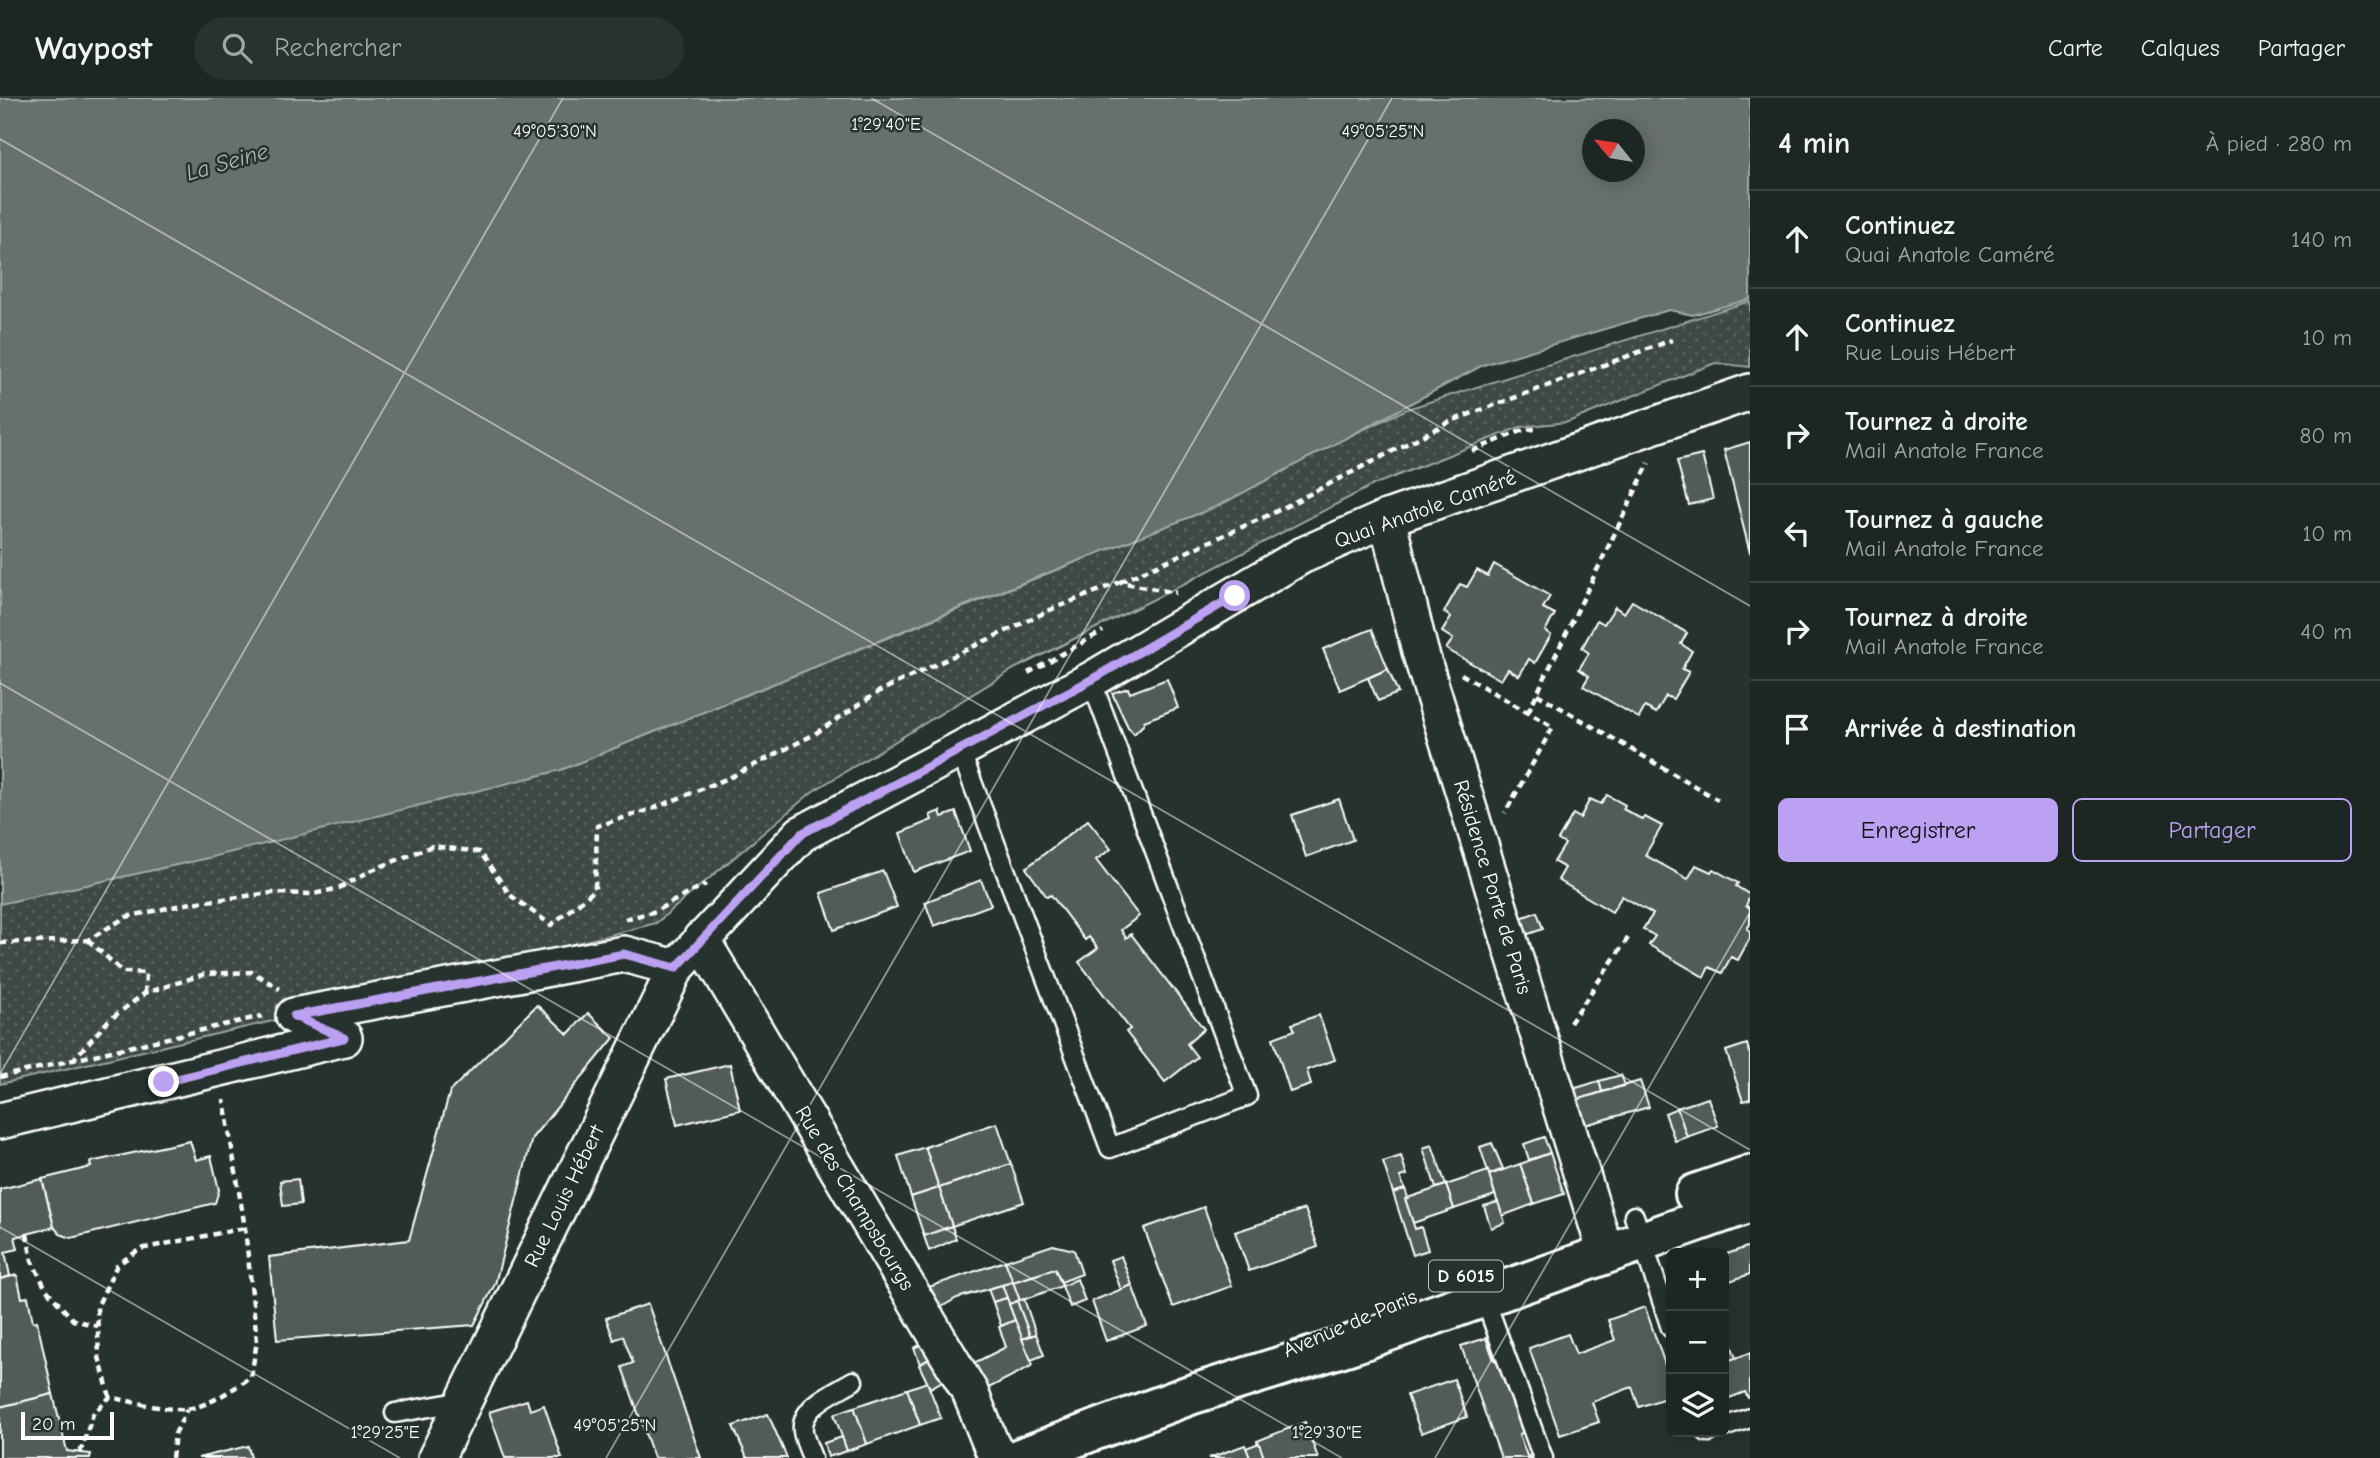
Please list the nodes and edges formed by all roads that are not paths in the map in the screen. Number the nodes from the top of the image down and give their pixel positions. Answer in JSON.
{"nodes":[{"id":1,"x":1750,"y":392,"type":"edge"},
{"id":2,"x":1387,"y":518,"type":"junction"},
{"id":3,"x":1091,"y":680,"type":"junction"},
{"id":4,"x":960,"y":750,"type":"junction"},
{"id":5,"x":701,"y":939,"type":"junction"},
{"id":6,"x":676,"y":968,"type":"junction"},
{"id":7,"x":0,"y":1121,"type":"edge"},
{"id":8,"x":1750,"y":1175,"type":"edge"},
{"id":9,"x":1750,"y":1203,"type":"edge"},
{"id":10,"x":1638,"y":1228,"type":"junction"},
{"id":11,"x":1603,"y":1241,"type":"junction"},
{"id":12,"x":1484,"y":1297,"type":"junction"},
{"id":13,"x":1666,"y":1313,"type":"edge"},
{"id":14,"x":853,"y":1381,"type":"dead end"},
{"id":15,"x":1190,"y":1395,"type":"junction"},
{"id":16,"x":464,"y":1401,"type":"junction"},
{"id":17,"x":395,"y":1413,"type":"dead end"},
{"id":18,"x":1750,"y":1418,"type":"edge"},
{"id":19,"x":1729,"y":1425,"type":"edge"},
{"id":20,"x":436,"y":1458,"type":"edge"},
{"id":21,"x":812,"y":1458,"type":"edge"},
{"id":22,"x":1003,"y":1458,"type":"edge"},
{"id":23,"x":1020,"y":1458,"type":"edge"},
{"id":24,"x":1543,"y":1458,"type":"edge"}],
"edges":[{"from":1,"to":2,"type":"street","name":"Quai Anatole Caméré"},
{"from":2,"to":3,"type":"street","name":"Quai Anatole Caméré"},
{"from":2,"to":11,"type":"street","name":"Résidence Porte de Paris"},
{"from":3,"to":4,"type":"street","name":"Quai Anatole Caméré"},
{"from":3,"to":4,"type":"lane"},
{"from":4,"to":5,"type":"street","name":"Quai Anatole Caméré"},
{"from":5,"to":6,"type":"street","name":"Rue Louis Hébert"},
{"from":5,"to":22,"type":"street","name":"Rue des Champsbourgs"},
{"from":6,"to":7,"type":"street"},
{"from":6,"to":16,"type":"street","name":"Rue Louis Hébert"},
{"from":8,"to":10,"type":"main road","name":"Avenue de Paris","number":"D 6015"},
{"from":9,"to":10,"type":"main road","name":"Avenue de Paris","number":"D 6015"},
{"from":10,"to":11,"type":"main road","name":"Avenue de Paris","number":"D 6015"},
{"from":10,"to":13,"type":"lane"},
{"from":11,"to":12,"type":"main road","name":"Avenue de Paris","number":"D 6015"},
{"from":11,"to":15,"type":"main road","name":"Avenue de Paris","number":"D 6015"},
{"from":12,"to":15,"type":"main road","name":"Avenue de Paris","number":"D 6015"},
{"from":12,"to":24,"type":"lane"},
{"from":14,"to":21,"type":"lane"},
{"from":15,"to":23,"type":"main road","name":"Avenue de Paris","number":"D 6015"},
{"from":16,"to":17,"type":"lane"},
{"from":16,"to":20,"type":"street","name":"Rue Louis Hébert"},
{"from":18,"to":19,"type":"lane"}]}
